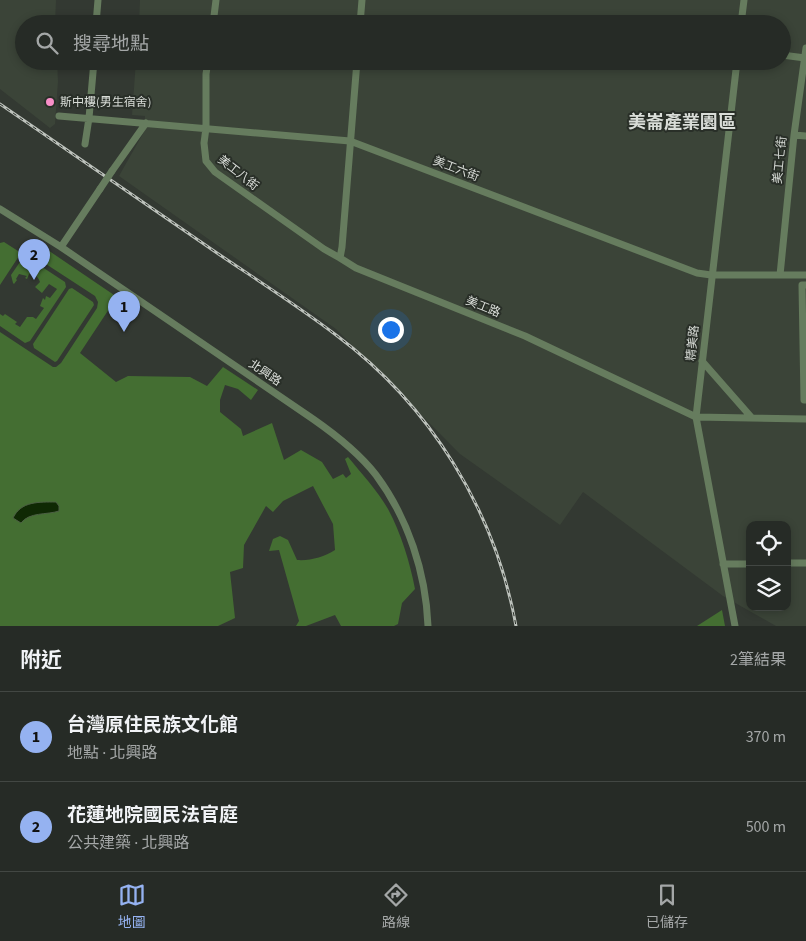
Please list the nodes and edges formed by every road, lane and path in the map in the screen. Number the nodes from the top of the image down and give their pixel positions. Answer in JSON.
{"nodes":[{"id":1,"x":98,"y":0,"type":"edge"},
{"id":2,"x":216,"y":0,"type":"edge"},
{"id":3,"x":362,"y":0,"type":"edge"},
{"id":4,"x":744,"y":0,"type":"edge"},
{"id":5,"x":97,"y":15,"type":"edge"},
{"id":6,"x":214,"y":15,"type":"edge"},
{"id":7,"x":361,"y":15,"type":"edge"},
{"id":8,"x":742,"y":15,"type":"edge"},
{"id":9,"x":806,"y":48,"type":"edge"},
{"id":10,"x":791,"y":56,"type":"edge"},
{"id":11,"x":805,"y":58,"type":"edge"},
{"id":12,"x":93,"y":70,"type":"edge"},
{"id":13,"x":207,"y":70,"type":"edge"},
{"id":14,"x":356,"y":70,"type":"edge"},
{"id":15,"x":736,"y":70,"type":"edge"},
{"id":16,"x":59,"y":116,"type":"dead end"},
{"id":17,"x":89,"y":118,"type":"junction"},
{"id":18,"x":146,"y":123,"type":"junction"},
{"id":19,"x":206,"y":128,"type":"junction"},
{"id":20,"x":794,"y":136,"type":"junction"},
{"id":21,"x":806,"y":136,"type":"edge"},
{"id":22,"x":350,"y":141,"type":"junction"},
{"id":23,"x":85,"y":144,"type":"dead end"},
{"id":24,"x":0,"y":209,"type":"edge"},
{"id":25,"x":61,"y":248,"type":"junction"},
{"id":26,"x":340,"y":258,"type":"junction"},
{"id":27,"x":780,"y":274,"type":"junction"},
{"id":28,"x":712,"y":275,"type":"junction"},
{"id":29,"x":806,"y":275,"type":"edge"},
{"id":30,"x":806,"y":285,"type":"edge"},
{"id":31,"x":805,"y":342,"type":"edge"},
{"id":32,"x":702,"y":361,"type":"junction"},
{"id":33,"x":806,"y":400,"type":"edge"},
{"id":34,"x":696,"y":417,"type":"junction"},
{"id":35,"x":752,"y":418,"type":"junction"},
{"id":36,"x":806,"y":419,"type":"edge"},
{"id":37,"x":791,"y":563,"type":"edge"},
{"id":38,"x":806,"y":563,"type":"edge"},
{"id":39,"x":723,"y":564,"type":"junction"},
{"id":40,"x":746,"y":564,"type":"edge"},
{"id":41,"x":428,"y":626,"type":"edge"},
{"id":42,"x":735,"y":626,"type":"edge"}],
"edges":[{"from":1,"to":5,"type":"street"},
{"from":2,"to":6,"type":"street"},
{"from":3,"to":7,"type":"street"},
{"from":4,"to":8,"type":"street"},
{"from":9,"to":11,"type":"street","name":"美工七街"},
{"from":10,"to":11,"type":"street"},
{"from":11,"to":20,"type":"street","name":"美工七街"},
{"from":12,"to":17,"type":"street"},
{"from":13,"to":19,"type":"street","name":"美工八街"},
{"from":14,"to":22,"type":"street"},
{"from":15,"to":28,"type":"street","name":"精美路"},
{"from":16,"to":17,"type":"street","name":"美工六街"},
{"from":17,"to":18,"type":"street","name":"美工六街"},
{"from":17,"to":23,"type":"street"},
{"from":18,"to":19,"type":"street","name":"美工六街"},
{"from":18,"to":25,"type":"street","bridge":true},
{"from":19,"to":22,"type":"street","name":"美工六街"},
{"from":19,"to":26,"type":"street","name":"美工八街"},
{"from":20,"to":21,"type":"street"},
{"from":20,"to":27,"type":"street","name":"美工七街"},
{"from":22,"to":26,"type":"street"},
{"from":22,"to":28,"type":"street","name":"美工六街"},
{"from":24,"to":25,"type":"street","name":"北興路"},
{"from":25,"to":41,"type":"street","name":"北興路"},
{"from":26,"to":34,"type":"street","name":"美工路"},
{"from":27,"to":28,"type":"street","name":"美工六街"},
{"from":27,"to":29,"type":"street","name":"美工六街"},
{"from":28,"to":32,"type":"street","name":"精美路"},
{"from":30,"to":31,"type":"street"},
{"from":31,"to":33,"type":"street"},
{"from":32,"to":34,"type":"street","name":"精美路"},
{"from":32,"to":35,"type":"street"},
{"from":34,"to":35,"type":"street","name":"美工路"},
{"from":34,"to":39,"type":"street","name":"精美路"},
{"from":35,"to":36,"type":"street","name":"美工路"},
{"from":37,"to":38,"type":"street"},
{"from":39,"to":40,"type":"street"},
{"from":39,"to":42,"type":"street","name":"精美路"}]}
